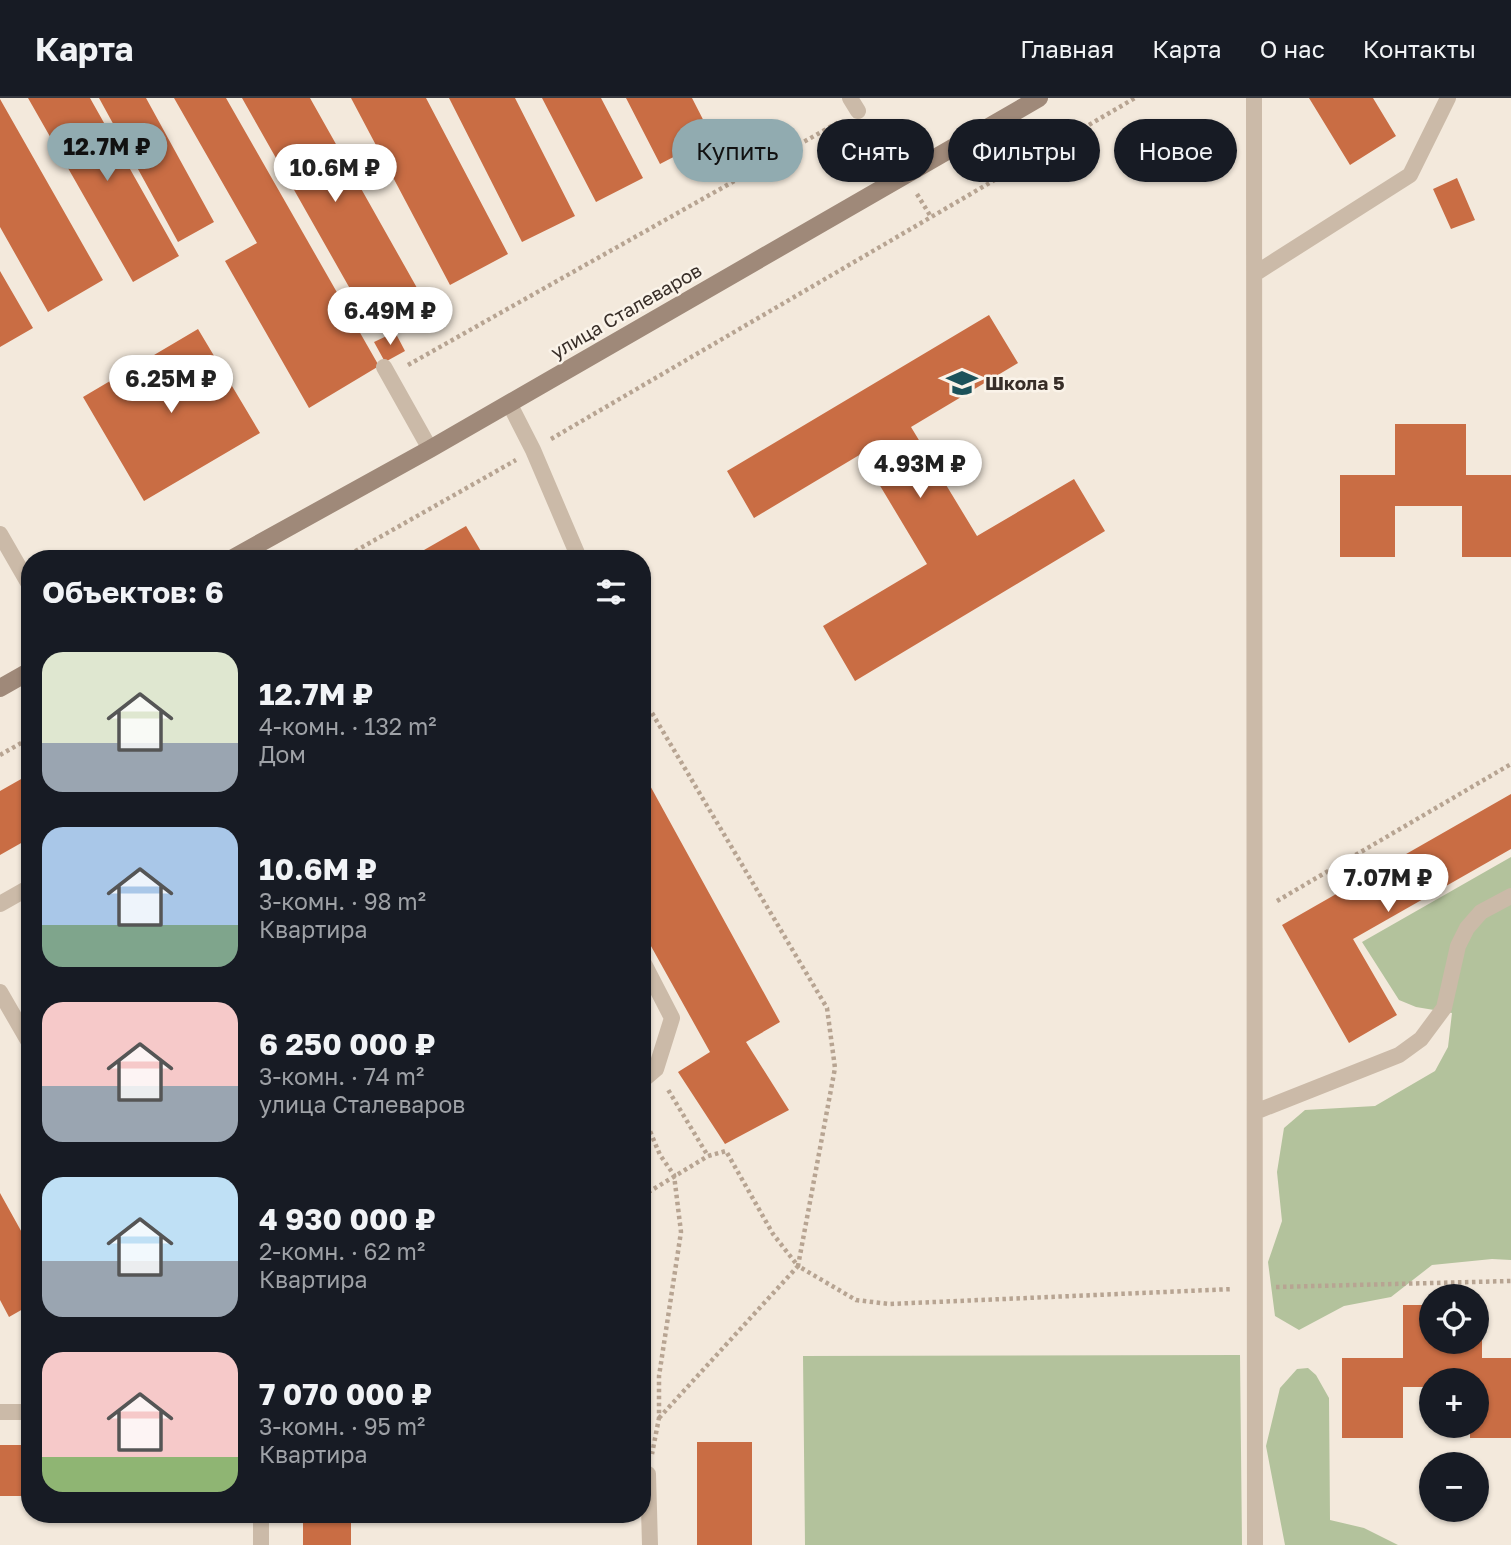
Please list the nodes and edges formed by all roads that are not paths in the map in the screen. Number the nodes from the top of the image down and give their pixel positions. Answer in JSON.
{"nodes":[{"id":1,"x":1040,"y":98,"type":"edge"},
{"id":2,"x":1254,"y":98,"type":"edge"},
{"id":3,"x":1448,"y":98,"type":"edge"},
{"id":4,"x":1256,"y":273,"type":"junction"},
{"id":5,"x":386,"y":372,"type":"road end"},
{"id":6,"x":509,"y":403,"type":"junction"},
{"id":7,"x":430,"y":449,"type":"junction"},
{"id":8,"x":0,"y":534,"type":"edge"},
{"id":9,"x":247,"y":550,"type":"edge"},
{"id":10,"x":576,"y":550,"type":"edge"},
{"id":11,"x":21,"y":570,"type":"edge"},
{"id":12,"x":21,"y":676,"type":"edge"},
{"id":13,"x":0,"y":688,"type":"edge"},
{"id":14,"x":21,"y":892,"type":"edge"},
{"id":15,"x":1511,"y":896,"type":"edge"},
{"id":16,"x":0,"y":904,"type":"edge"},
{"id":17,"x":651,"y":977,"type":"edge"},
{"id":18,"x":0,"y":992,"type":"edge"},
{"id":19,"x":21,"y":1028,"type":"edge"},
{"id":20,"x":651,"y":1073,"type":"edge"},
{"id":21,"x":1255,"y":1112,"type":"junction"},
{"id":22,"x":1,"y":1410,"type":"edge"},
{"id":23,"x":21,"y":1411,"type":"edge"},
{"id":24,"x":261,"y":1523,"type":"edge"},
{"id":25,"x":649,"y":1523,"type":"edge"},
{"id":26,"x":261,"y":1545,"type":"edge"},
{"id":27,"x":649,"y":1545,"type":"edge"},
{"id":28,"x":1255,"y":1545,"type":"edge"}],
"edges":[{"from":1,"to":6,"type":"main road","name":"улица Сталеваров"},
{"from":2,"to":4,"type":"lane"},
{"from":3,"to":4,"type":"lane"},
{"from":4,"to":21,"type":"lane"},
{"from":5,"to":7,"type":"lane"},
{"from":6,"to":7,"type":"main road","name":"улица Сталеваров"},
{"from":6,"to":10,"type":"lane"},
{"from":7,"to":9,"type":"main road","name":"улица Сталеваров"},
{"from":8,"to":11,"type":"lane"},
{"from":12,"to":13,"type":"main road"},
{"from":14,"to":16,"type":"lane"},
{"from":15,"to":21,"type":"lane"},
{"from":17,"to":20,"type":"lane"},
{"from":18,"to":19,"type":"lane"},
{"from":21,"to":28,"type":"lane"},
{"from":22,"to":23,"type":"lane"},
{"from":24,"to":26,"type":"lane"},
{"from":25,"to":27,"type":"lane"}]}
